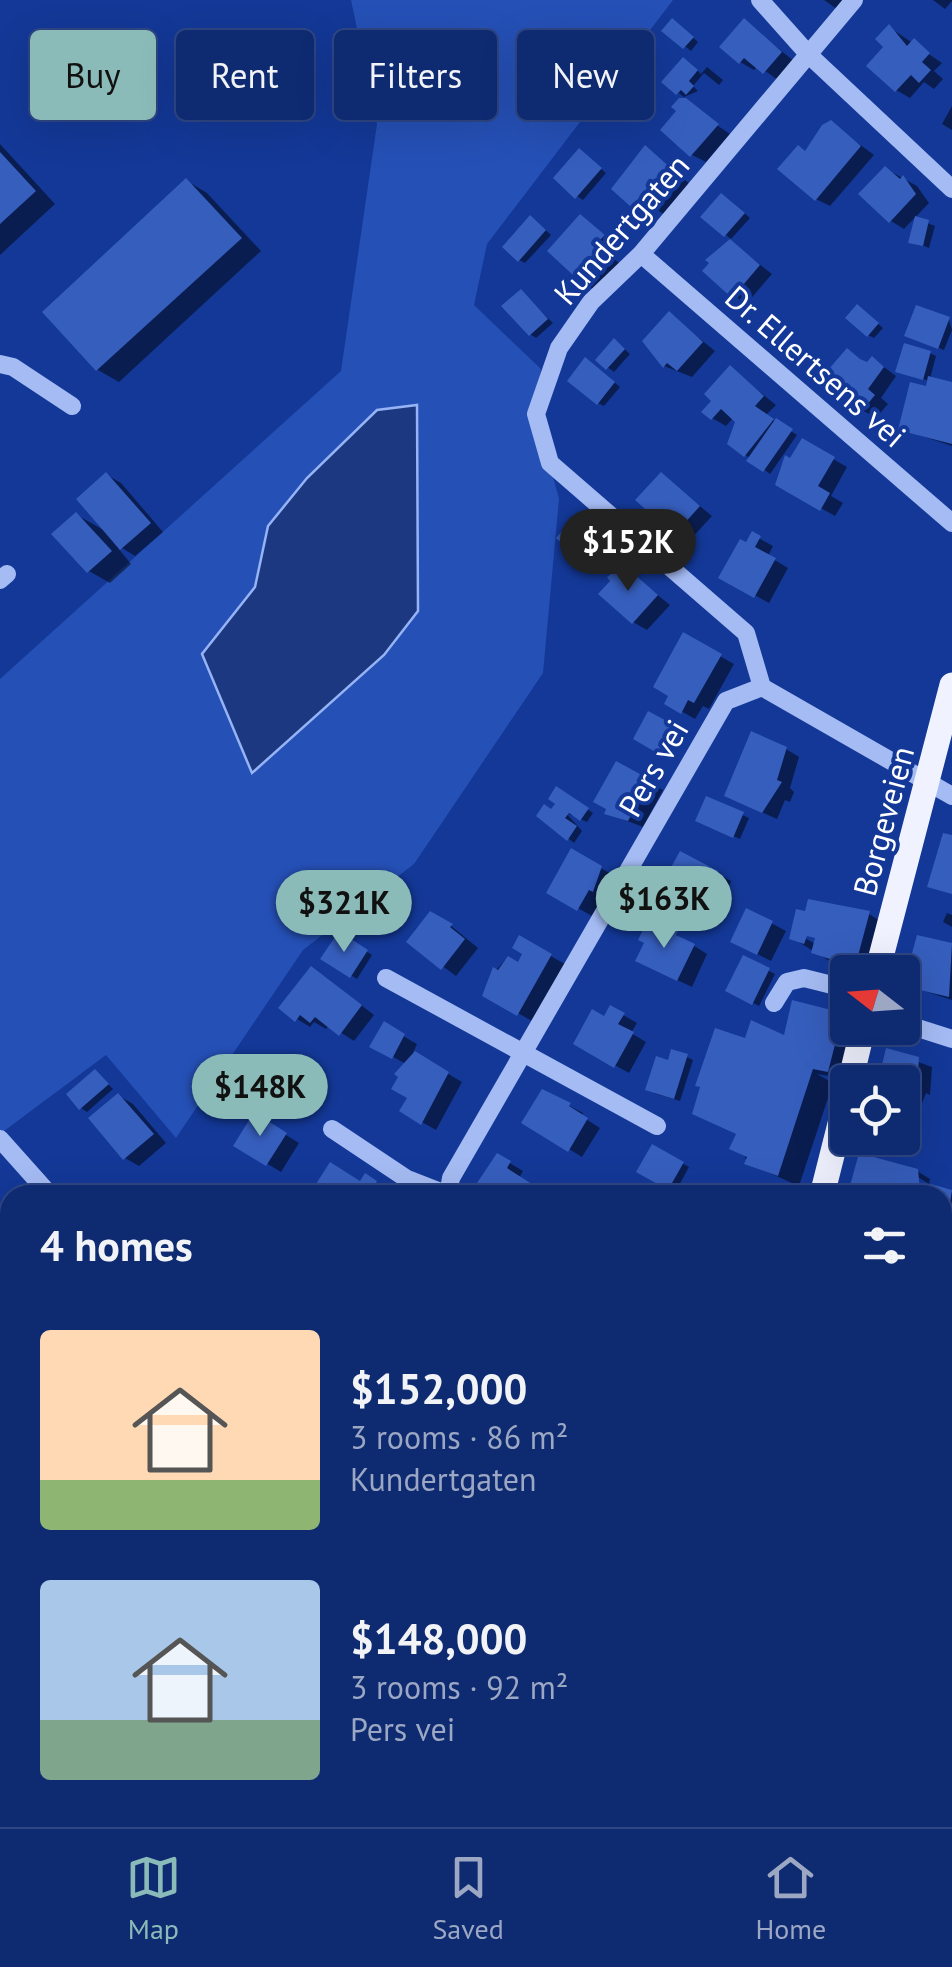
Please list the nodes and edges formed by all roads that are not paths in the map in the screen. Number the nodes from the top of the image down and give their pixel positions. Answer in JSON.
{"nodes":[{"id":1,"x":760,"y":0,"type":"edge"},
{"id":2,"x":854,"y":0,"type":"edge"},
{"id":3,"x":808,"y":55,"type":"junction"},
{"id":4,"x":952,"y":190,"type":"edge"},
{"id":5,"x":642,"y":254,"type":"junction"},
{"id":6,"x":0,"y":364,"type":"edge"},
{"id":7,"x":72,"y":406,"type":"dead end"},
{"id":8,"x":952,"y":523,"type":"edge"},
{"id":9,"x":762,"y":686,"type":"junction"},
{"id":10,"x":952,"y":686,"type":"edge"},
{"id":11,"x":927,"y":782,"type":"junction"},
{"id":12,"x":952,"y":796,"type":"edge"},
{"id":13,"x":881,"y":955,"type":"edge"},
{"id":14,"x":386,"y":978,"type":"dead end"},
{"id":15,"x":830,"y":984,"type":"edge"},
{"id":16,"x":774,"y":1003,"type":"dead end"},
{"id":17,"x":920,"y":1029,"type":"edge"},
{"id":18,"x":952,"y":1039,"type":"edge"},
{"id":19,"x":522,"y":1054,"type":"junction"},
{"id":20,"x":657,"y":1126,"type":"dead end"},
{"id":21,"x":332,"y":1130,"type":"dead end"},
{"id":22,"x":0,"y":1138,"type":"edge"},
{"id":23,"x":832,"y":1155,"type":"edge"},
{"id":24,"x":41,"y":1185,"type":"edge"},
{"id":25,"x":422,"y":1185,"type":"edge"},
{"id":26,"x":450,"y":1185,"type":"edge"},
{"id":27,"x":825,"y":1185,"type":"edge"}],
"edges":[{"from":1,"to":3,"type":"street"},
{"from":2,"to":3,"type":"street","name":"Kundertgaten"},
{"from":3,"to":4,"type":"street"},
{"from":3,"to":5,"type":"street","name":"Kundertgaten"},
{"from":5,"to":8,"type":"street","name":"Dr. Ellertsens vei"},
{"from":5,"to":9,"type":"street","name":"Kundertgaten"},
{"from":6,"to":7,"type":"street"},
{"from":9,"to":11,"type":"street"},
{"from":9,"to":19,"type":"street","name":"Pers vei"},
{"from":10,"to":11,"type":"main road","name":"Borgeveien"},
{"from":11,"to":12,"type":"street"},
{"from":11,"to":13,"type":"main road","name":"Borgeveien"},
{"from":14,"to":19,"type":"street"},
{"from":15,"to":16,"type":"street"},
{"from":17,"to":18,"type":"street"},
{"from":19,"to":20,"type":"street"},
{"from":19,"to":26,"type":"street","name":"Pers vei"},
{"from":21,"to":25,"type":"street"},
{"from":22,"to":24,"type":"street"},
{"from":23,"to":27,"type":"main road"}]}
